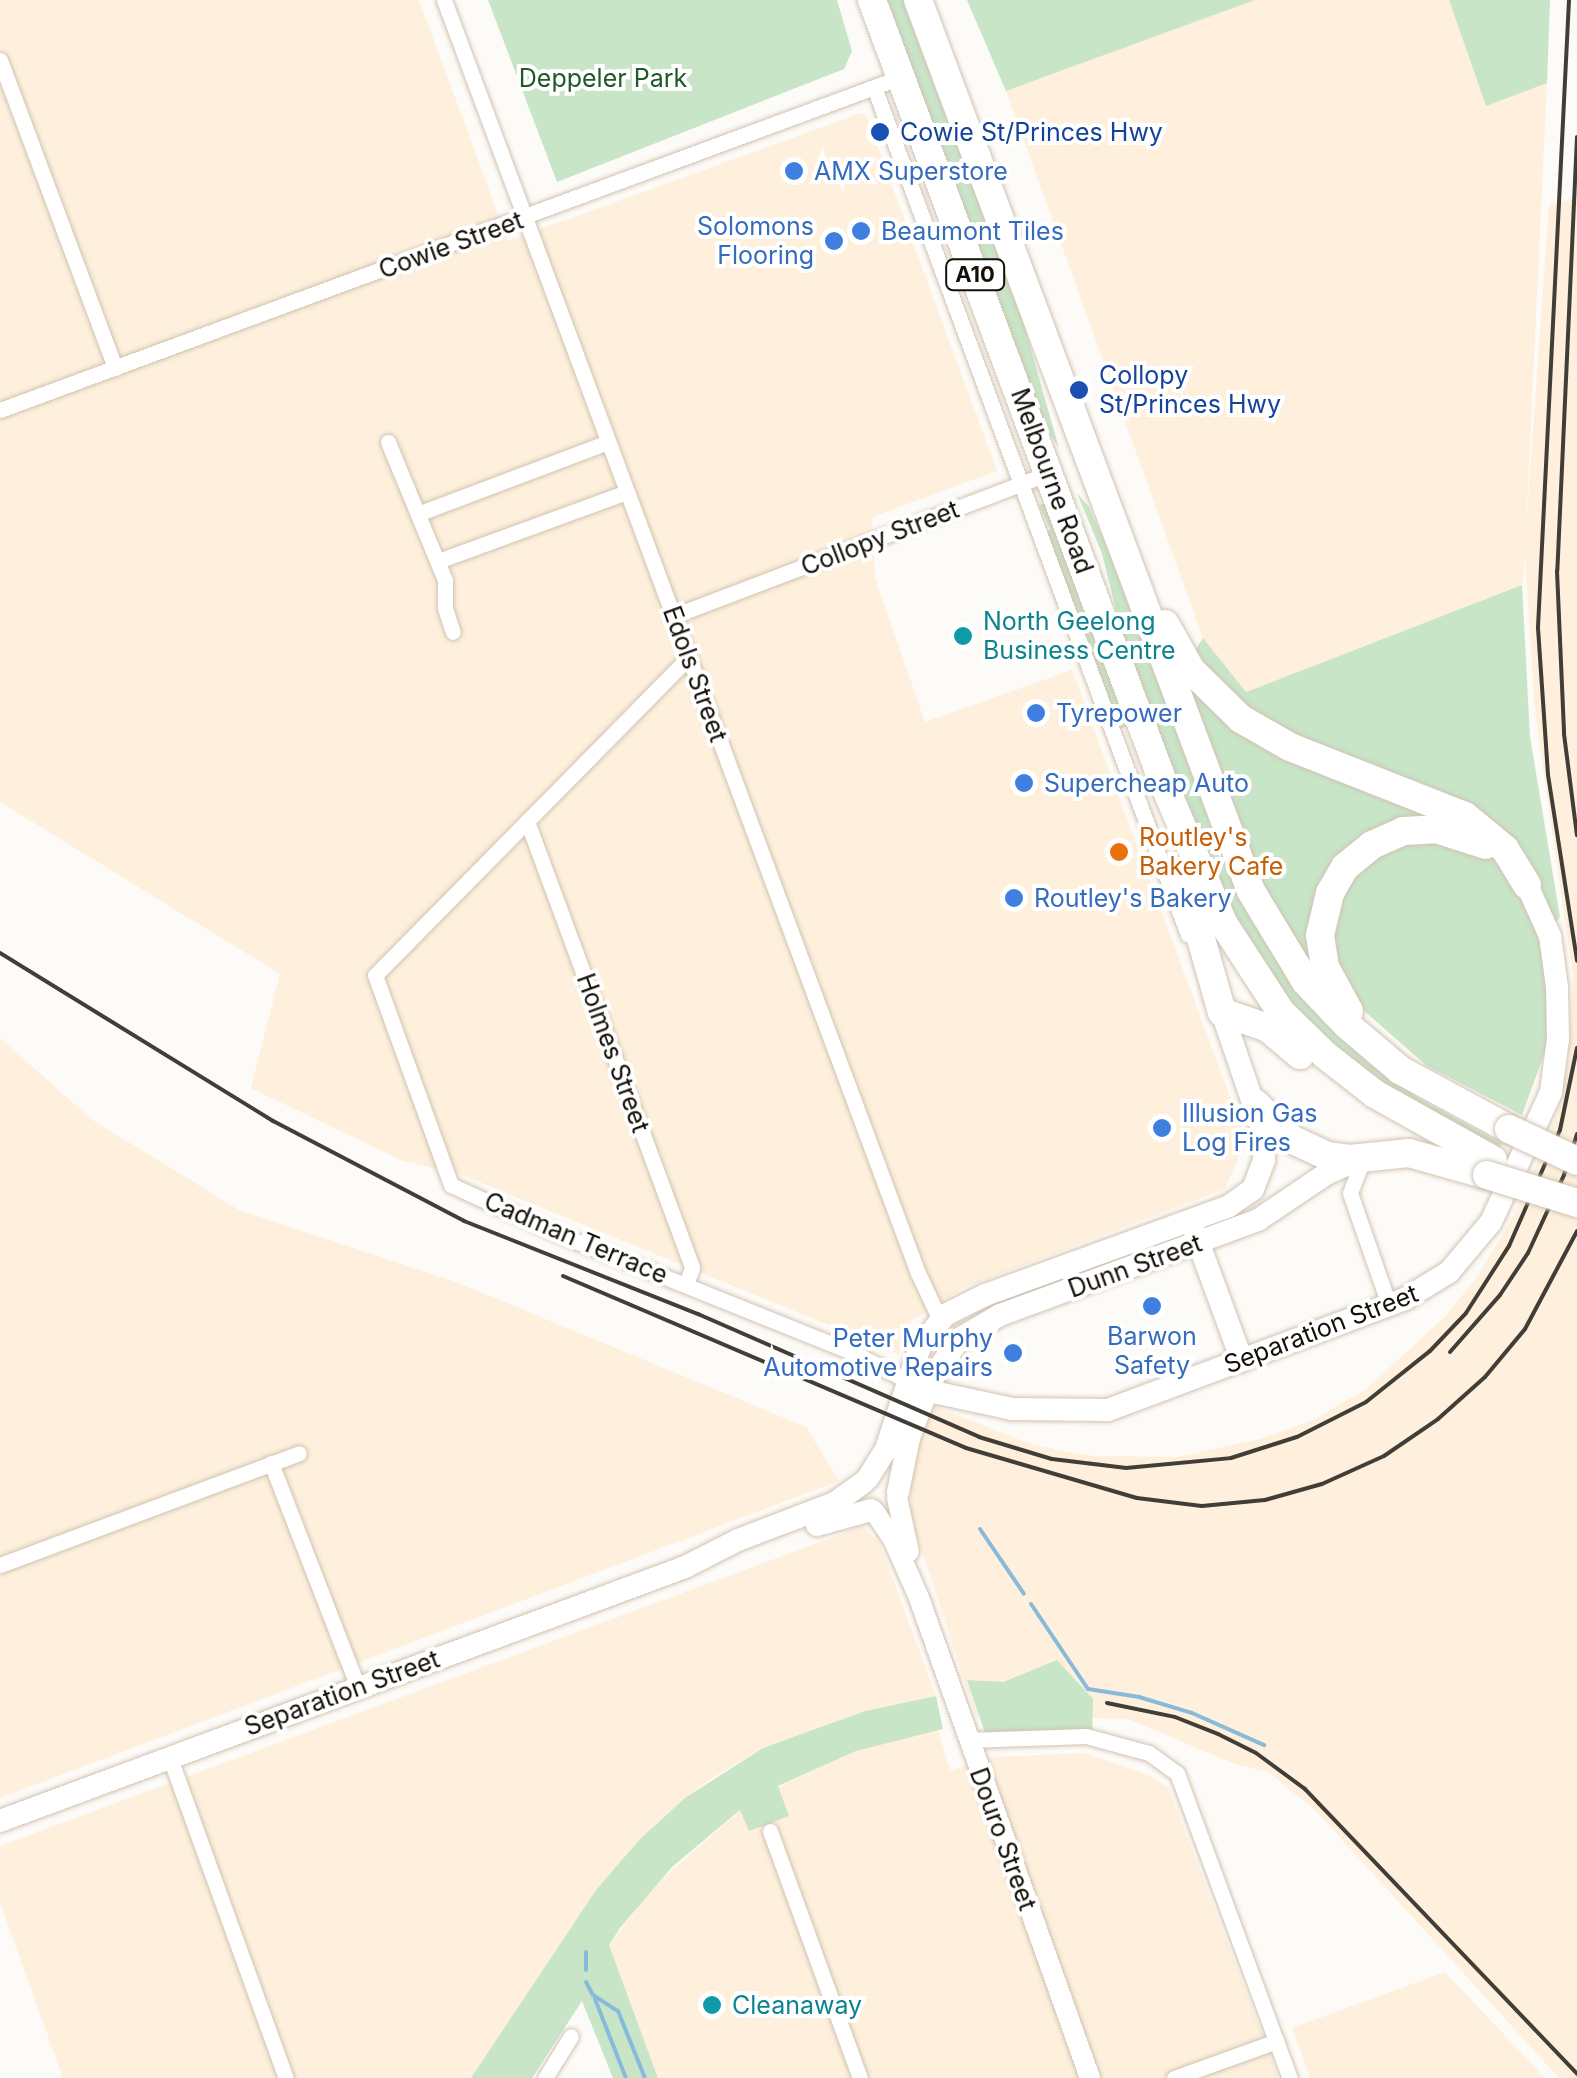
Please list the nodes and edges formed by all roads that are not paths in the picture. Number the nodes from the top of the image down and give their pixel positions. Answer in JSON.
{"nodes":[{"id":1,"x":444,"y":0,"type":"edge"},
{"id":2,"x":872,"y":0,"type":"edge"},
{"id":3,"x":918,"y":0,"type":"edge"},
{"id":4,"x":0,"y":60,"type":"edge"},
{"id":5,"x":887,"y":82,"type":"junction"},
{"id":6,"x":524,"y":218,"type":"junction"},
{"id":7,"x":115,"y":368,"type":"junction"},
{"id":8,"x":0,"y":410,"type":"edge"},
{"id":9,"x":388,"y":442,"type":"dead end"},
{"id":10,"x":608,"y":442,"type":"junction"},
{"id":11,"x":1087,"y":458,"type":"junction"},
{"id":12,"x":1050,"y":473,"type":"junction"},
{"id":13,"x":1023,"y":483,"type":"junction"},
{"id":14,"x":627,"y":492,"type":"junction"},
{"id":15,"x":420,"y":513,"type":"junction"},
{"id":16,"x":1114,"y":531,"type":"junction"},
{"id":17,"x":438,"y":561,"type":"junction"},
{"id":18,"x":674,"y":616,"type":"junction"},
{"id":19,"x":453,"y":632,"type":"dead end"},
{"id":20,"x":688,"y":658,"type":"junction"},
{"id":21,"x":1163,"y":782,"type":"junction"},
{"id":22,"x":528,"y":821,"type":"junction"},
{"id":23,"x":1527,"y":885,"type":"junction"},
{"id":24,"x":1222,"y":1012,"type":"junction"},
{"id":25,"x":1400,"y":1070,"type":"junction"},
{"id":26,"x":1256,"y":1104,"type":"junction"},
{"id":27,"x":1462,"y":1144,"type":"junction"},
{"id":28,"x":1361,"y":1158,"type":"junction"},
{"id":29,"x":1577,"y":1161,"type":"edge"},
{"id":30,"x":1490,"y":1168,"type":"junction"},
{"id":31,"x":1577,"y":1201,"type":"edge"},
{"id":32,"x":1190,"y":1220,"type":"junction"},
{"id":33,"x":1199,"y":1244,"type":"junction"},
{"id":34,"x":686,"y":1284,"type":"junction"},
{"id":35,"x":1389,"y":1305,"type":"junction"},
{"id":36,"x":940,"y":1320,"type":"junction"},
{"id":37,"x":959,"y":1339,"type":"junction"},
{"id":38,"x":1242,"y":1361,"type":"junction"},
{"id":39,"x":916,"y":1384,"type":"junction"},
{"id":40,"x":298,"y":1453,"type":"dead end"},
{"id":41,"x":271,"y":1463,"type":"junction"},
{"id":42,"x":866,"y":1480,"type":"junction"},
{"id":43,"x":898,"y":1495,"type":"junction"},
{"id":44,"x":872,"y":1510,"type":"junction"},
{"id":45,"x":0,"y":1565,"type":"edge"},
{"id":46,"x":685,"y":1567,"type":"junction"},
{"id":47,"x":920,"y":1598,"type":"junction"},
{"id":48,"x":358,"y":1687,"type":"junction"},
{"id":49,"x":967,"y":1740,"type":"junction"},
{"id":50,"x":170,"y":1758,"type":"junction"},
{"id":51,"x":0,"y":1821,"type":"edge"},
{"id":52,"x":770,"y":1832,"type":"dead end"},
{"id":53,"x":571,"y":2036,"type":"dead end"},
{"id":54,"x":1277,"y":2041,"type":"junction"},
{"id":55,"x":286,"y":2078,"type":"edge"},
{"id":56,"x":545,"y":2078,"type":"edge"},
{"id":57,"x":860,"y":2078,"type":"edge"},
{"id":58,"x":1090,"y":2078,"type":"edge"},
{"id":59,"x":1174,"y":2078,"type":"edge"},
{"id":60,"x":1290,"y":2078,"type":"edge"}],
"edges":[{"from":1,"to":6,"type":"street","name":"Edols Street"},
{"from":2,"to":5,"type":"highway","name":"Melbourne Road","number":"A10"},
{"from":3,"to":11,"type":"highway","name":"Melbourne Road","number":"A10"},
{"from":4,"to":7,"type":"street"},
{"from":5,"to":6,"type":"street","name":"Cowie Street"},
{"from":5,"to":12,"type":"highway","name":"Melbourne Road","number":"A10"},
{"from":5,"to":13,"type":"street"},
{"from":6,"to":7,"type":"street","name":"Cowie Street"},
{"from":6,"to":10,"type":"street","name":"Edols Street"},
{"from":7,"to":8,"type":"street","name":"Cowie Street"},
{"from":9,"to":15,"type":"street"},
{"from":10,"to":14,"type":"street","name":"Edols Street"},
{"from":10,"to":15,"type":"street"},
{"from":11,"to":12,"type":"highway","name":"Collopy Street"},
{"from":11,"to":16,"type":"highway","name":"Melbourne Road","number":"A10"},
{"from":12,"to":13,"type":"street","name":"Collopy Street"},
{"from":12,"to":21,"type":"highway","name":"Melbourne Road","number":"A10"},
{"from":13,"to":18,"type":"street","name":"Collopy Street"},
{"from":13,"to":24,"type":"street"},
{"from":14,"to":17,"type":"street"},
{"from":14,"to":18,"type":"street","name":"Edols Street"},
{"from":15,"to":17,"type":"street"},
{"from":16,"to":23,"type":"highway"},
{"from":16,"to":25,"type":"highway","name":"Melbourne Road","number":"A10"},
{"from":17,"to":19,"type":"street"},
{"from":18,"to":20,"type":"street","name":"Edols Street"},
{"from":20,"to":22,"type":"street"},
{"from":20,"to":36,"type":"street","name":"Edols Street"},
{"from":21,"to":24,"type":"highway"},
{"from":21,"to":27,"type":"highway","name":"Melbourne Road","number":"A10"},
{"from":22,"to":34,"type":"street","name":"Holmes Street"},
{"from":22,"to":34,"type":"street","name":"Cadman Terrace"},
{"from":23,"to":25,"type":"highway"},
{"from":23,"to":35,"type":"main road","name":"Separation Street"},
{"from":24,"to":26,"type":"main road"},
{"from":24,"to":27,"type":"highway"},
{"from":25,"to":29,"type":"highway","name":"Melbourne Road","number":"A10","bridge":true},
{"from":26,"to":28,"type":"highway"},
{"from":26,"to":32,"type":"main road","name":"Dunn Street"},
{"from":27,"to":30,"type":"highway","name":"Melbourne Road","number":"A10"},
{"from":28,"to":30,"type":"highway"},
{"from":28,"to":33,"type":"main road","name":"Dunn Street"},
{"from":28,"to":35,"type":"street"},
{"from":30,"to":31,"type":"highway","bridge":true},
{"from":32,"to":33,"type":"main road"},
{"from":32,"to":36,"type":"main road","name":"Dunn Street"},
{"from":33,"to":37,"type":"main road","name":"Dunn Street"},
{"from":33,"to":38,"type":"main road"},
{"from":34,"to":39,"type":"street","name":"Cadman Terrace"},
{"from":35,"to":38,"type":"main road","name":"Separation Street"},
{"from":36,"to":37,"type":"main road","name":"Edols Street"},
{"from":36,"to":39,"type":"main road","name":"Dunn Street"},
{"from":37,"to":39,"type":"main road","name":"Dunn Street"},
{"from":38,"to":39,"type":"main road","name":"Separation Street"},
{"from":39,"to":42,"type":"main road"},
{"from":39,"to":43,"type":"main road"},
{"from":40,"to":41,"type":"street"},
{"from":41,"to":45,"type":"street"},
{"from":41,"to":48,"type":"street"},
{"from":42,"to":43,"type":"main road"},
{"from":42,"to":44,"type":"main road"},
{"from":42,"to":46,"type":"main road","name":"Separation Street"},
{"from":43,"to":44,"type":"main road"},
{"from":43,"to":47,"type":"street","name":"Douro Street"},
{"from":44,"to":46,"type":"main road","name":"Separation Street"},
{"from":44,"to":47,"type":"street","name":"Douro Street"},
{"from":46,"to":48,"type":"main road","name":"Separation Street"},
{"from":47,"to":49,"type":"street","name":"Douro Street"},
{"from":48,"to":50,"type":"main road","name":"Separation Street"},
{"from":49,"to":54,"type":"street"},
{"from":49,"to":58,"type":"street","name":"Douro Street"},
{"from":50,"to":51,"type":"main road","name":"Separation Street"},
{"from":50,"to":55,"type":"street"},
{"from":52,"to":57,"type":"street"},
{"from":53,"to":56,"type":"street"},
{"from":54,"to":59,"type":"street"},
{"from":54,"to":60,"type":"street"}]}
